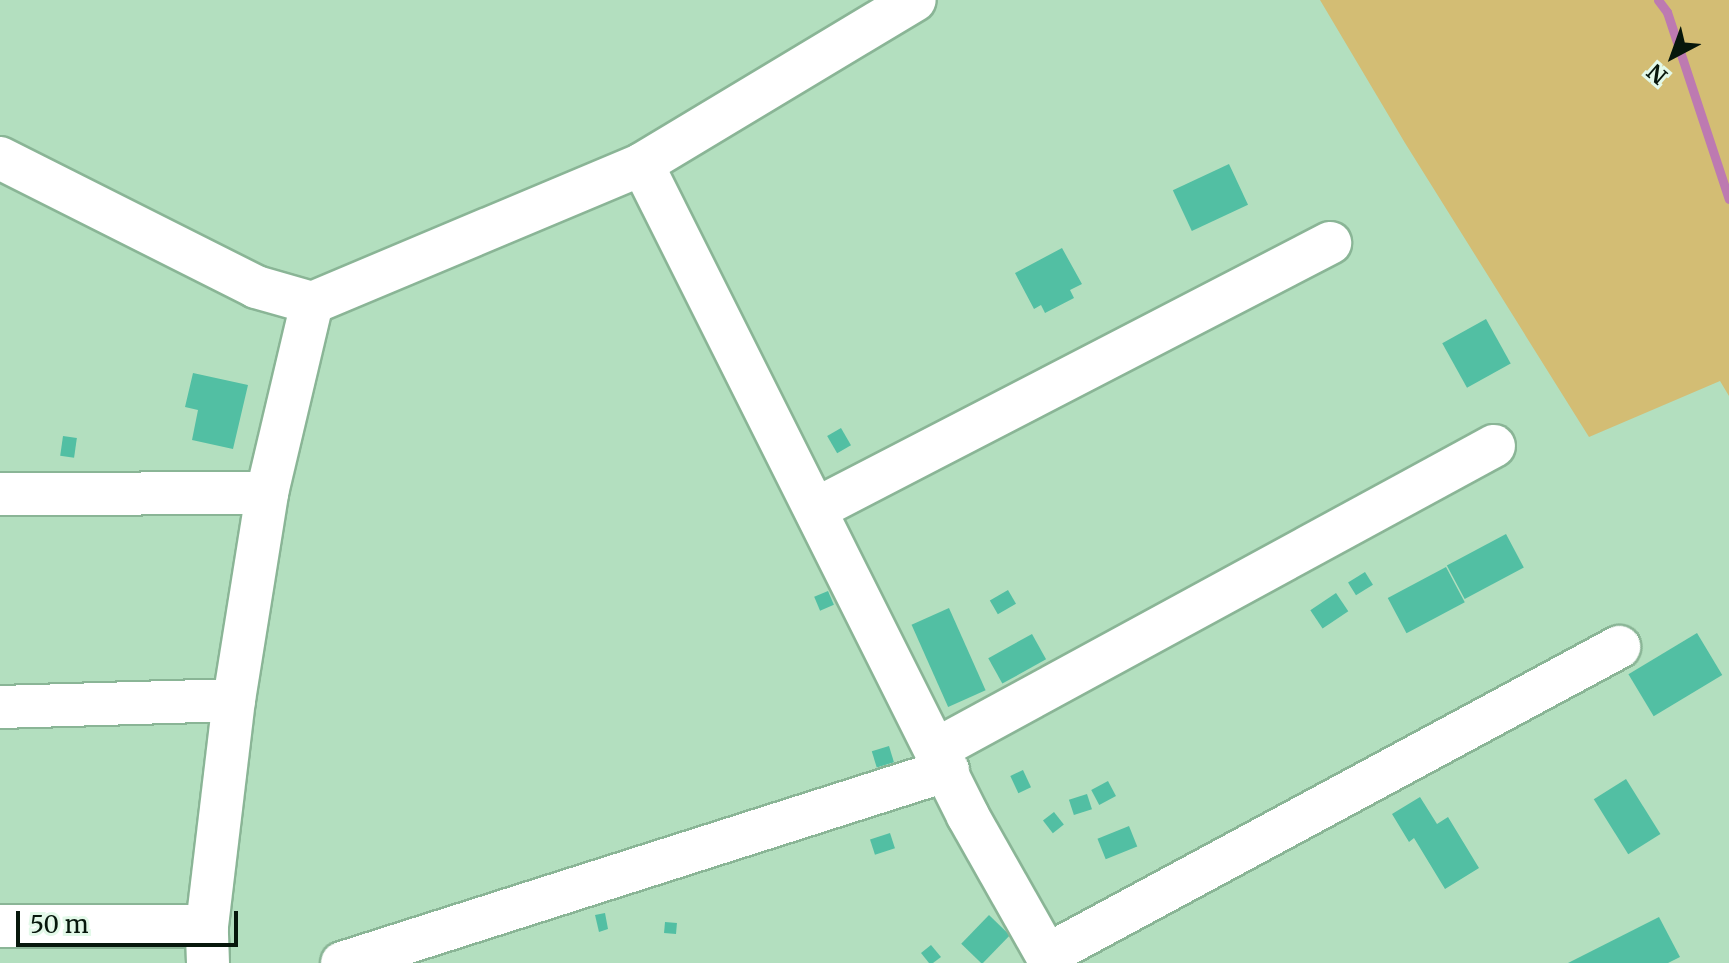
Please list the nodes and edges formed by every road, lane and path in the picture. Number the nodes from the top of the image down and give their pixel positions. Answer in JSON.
{"nodes":[{"id":1,"x":915,"y":0,"type":"edge"},
{"id":2,"x":0,"y":158,"type":"edge"},
{"id":3,"x":642,"y":164,"type":"junction"},
{"id":4,"x":1330,"y":243,"type":"dead end"},
{"id":5,"x":312,"y":303,"type":"junction"},
{"id":6,"x":1494,"y":446,"type":"dead end"},
{"id":7,"x":267,"y":493,"type":"junction"},
{"id":8,"x":0,"y":494,"type":"edge"},
{"id":9,"x":816,"y":509,"type":"junction"},
{"id":10,"x":1619,"y":647,"type":"dead end"},
{"id":11,"x":234,"y":700,"type":"junction"},
{"id":12,"x":0,"y":707,"type":"edge"},
{"id":13,"x":942,"y":759,"type":"junction"},
{"id":14,"x":0,"y":926,"type":"edge"},
{"id":15,"x":207,"y":945,"type":"edge"},
{"id":16,"x":1049,"y":959,"type":"edge"},
{"id":17,"x":342,"y":963,"type":"edge"}],
"edges":[{"from":1,"to":3,"type":"street"},
{"from":2,"to":5,"type":"street"},
{"from":3,"to":5,"type":"street"},
{"from":3,"to":9,"type":"street"},
{"from":4,"to":9,"type":"street"},
{"from":5,"to":7,"type":"street"},
{"from":6,"to":13,"type":"street"},
{"from":7,"to":8,"type":"street"},
{"from":7,"to":11,"type":"street"},
{"from":9,"to":13,"type":"street"},
{"from":10,"to":16,"type":"street"},
{"from":11,"to":12,"type":"street"},
{"from":11,"to":15,"type":"street"},
{"from":13,"to":16,"type":"street"},
{"from":13,"to":17,"type":"street"},
{"from":14,"to":15,"type":"street"}]}
